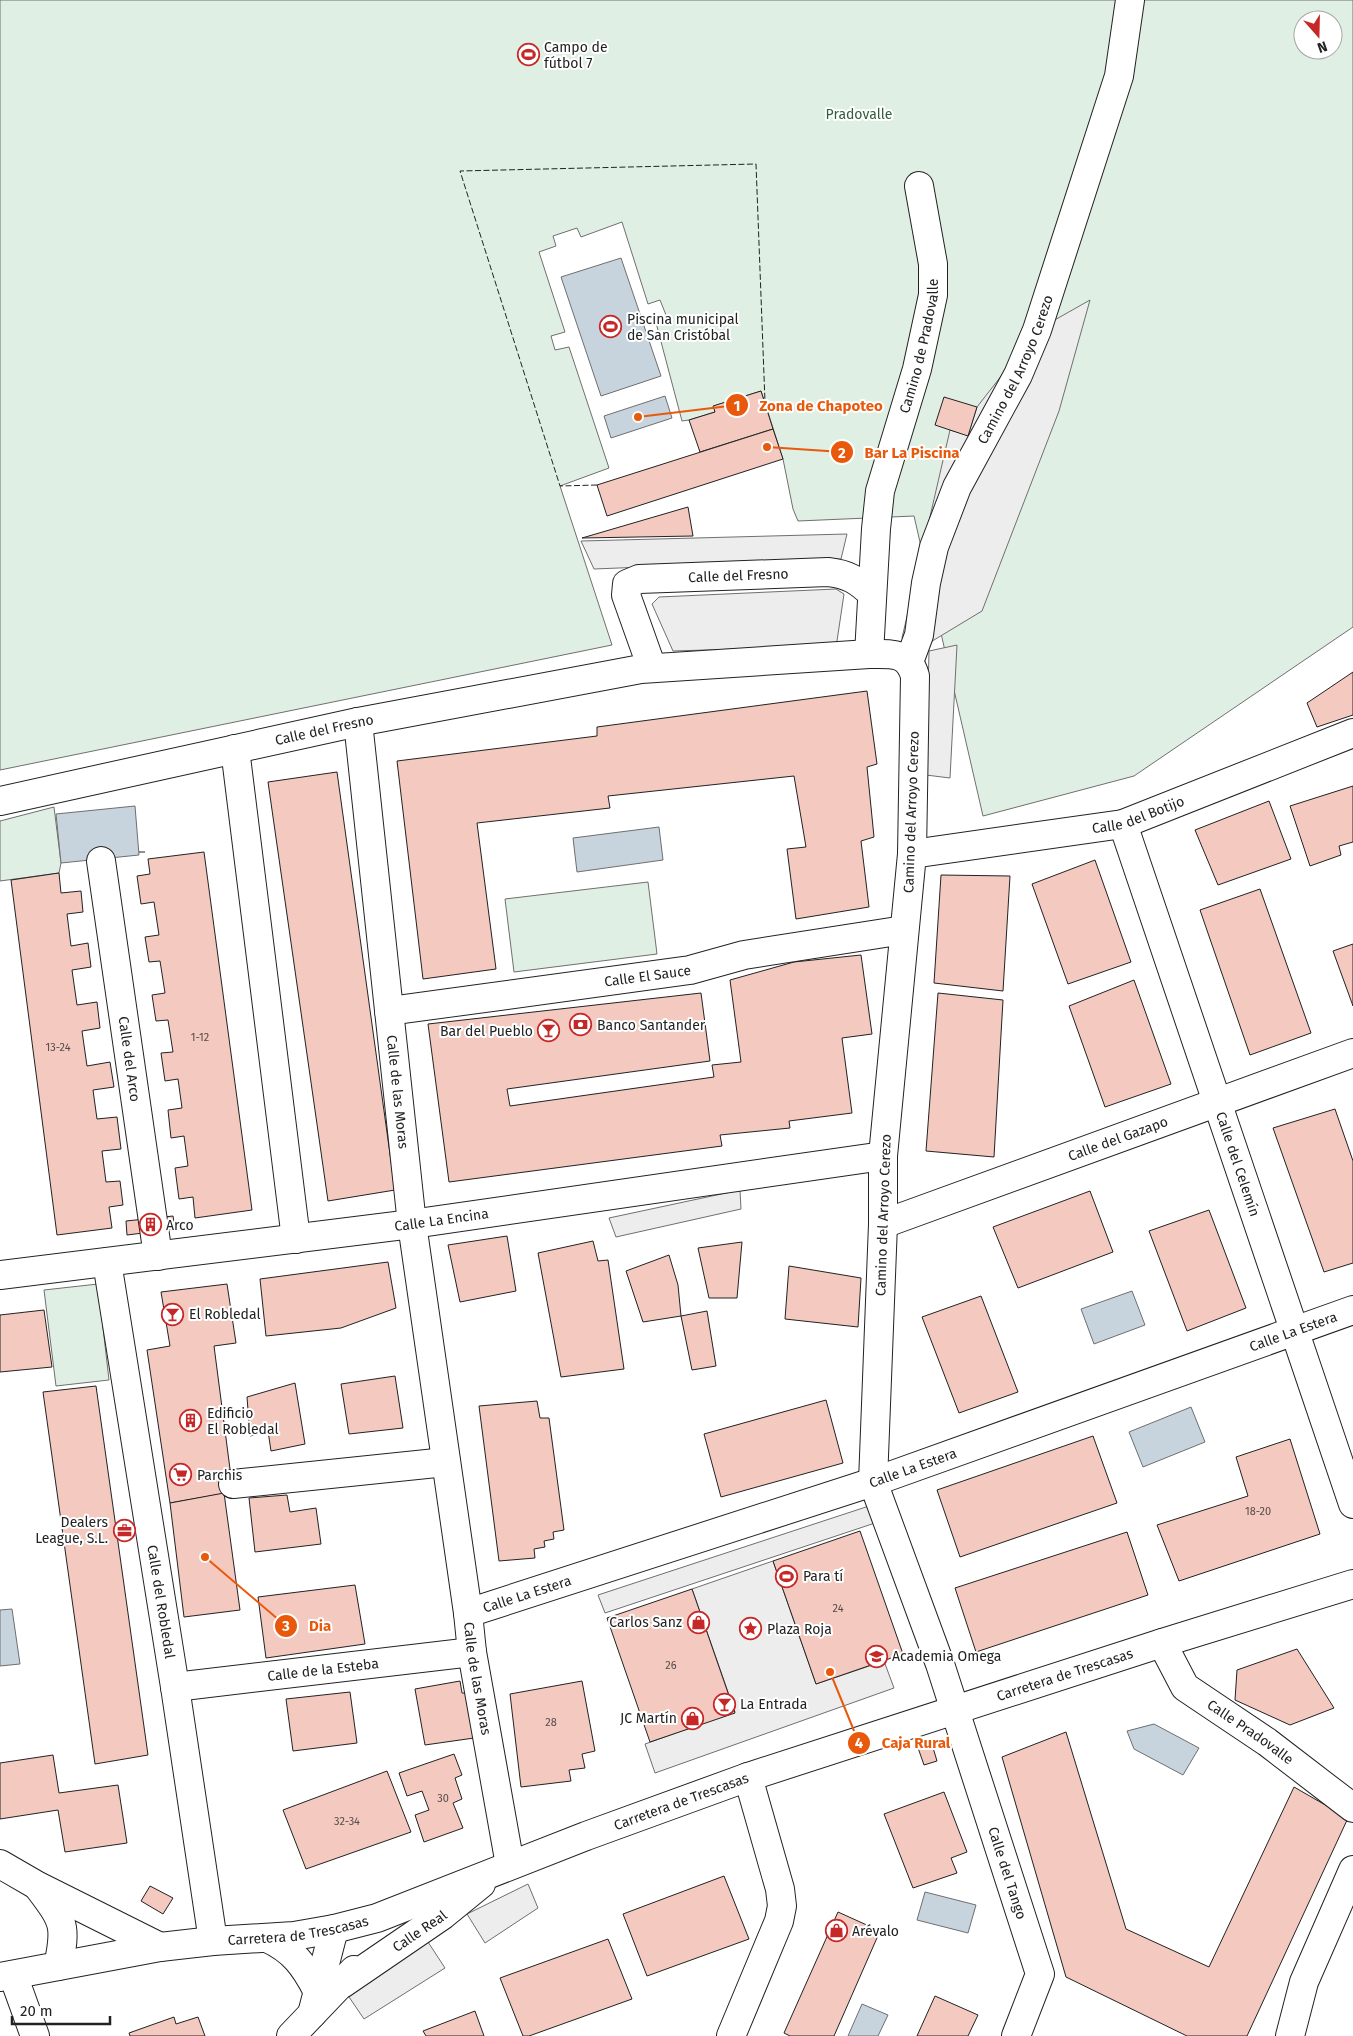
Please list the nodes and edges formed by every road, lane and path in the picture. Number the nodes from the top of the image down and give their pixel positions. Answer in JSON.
{"nodes":[{"id":1,"x":1130,"y":0,"type":"edge"},
{"id":2,"x":919,"y":186,"type":"dead end"},
{"id":3,"x":872,"y":594,"type":"junction"},
{"id":4,"x":869,"y":654,"type":"junction"},
{"id":5,"x":909,"y":662,"type":"junction"},
{"id":6,"x":652,"y":668,"type":"junction"},
{"id":7,"x":358,"y":722,"type":"junction"},
{"id":8,"x":1353,"y":733,"type":"edge"},
{"id":9,"x":235,"y":749,"type":"junction"},
{"id":10,"x":0,"y":801,"type":"edge"},
{"id":11,"x":1123,"y":824,"type":"junction"},
{"id":12,"x":912,"y":854,"type":"junction"},
{"id":13,"x":101,"y":861,"type":"dead end"},
{"id":14,"x":904,"y":930,"type":"junction"},
{"id":15,"x":389,"y":1011,"type":"junction"},
{"id":16,"x":1353,"y":1053,"type":"edge"},
{"id":17,"x":1218,"y":1101,"type":"junction"},
{"id":18,"x":883,"y":1156,"type":"junction"},
{"id":19,"x":412,"y":1224,"type":"junction"},
{"id":20,"x":884,"y":1224,"type":"junction"},
{"id":21,"x":296,"y":1239,"type":"junction"},
{"id":22,"x":158,"y":1256,"type":"junction"},
{"id":23,"x":107,"y":1262,"type":"junction"},
{"id":24,"x":0,"y":1275,"type":"edge"},
{"id":25,"x":1353,"y":1310,"type":"edge"},
{"id":26,"x":1296,"y":1332,"type":"junction"},
{"id":27,"x":446,"y":1462,"type":"junction"},
{"id":28,"x":873,"y":1482,"type":"junction"},
{"id":29,"x":233,"y":1484,"type":"dead end"},
{"id":30,"x":1353,"y":1504,"type":"edge"},
{"id":31,"x":1353,"y":1584,"type":"edge"},
{"id":32,"x":468,"y":1613,"type":"junction"},
{"id":33,"x":1162,"y":1643,"type":"junction"},
{"id":34,"x":472,"y":1652,"type":"junction"},
{"id":35,"x":175,"y":1687,"type":"junction"},
{"id":36,"x":954,"y":1710,"type":"junction"},
{"id":37,"x":748,"y":1777,"type":"junction"},
{"id":38,"x":1353,"y":1808,"type":"edge"},
{"id":39,"x":0,"y":1864,"type":"edge"},
{"id":40,"x":501,"y":1868,"type":"junction"},
{"id":41,"x":1353,"y":1870,"type":"edge"},
{"id":42,"x":38,"y":1886,"type":"junction"},
{"id":43,"x":377,"y":1918,"type":"junction"},
{"id":44,"x":334,"y":1928,"type":"junction"},
{"id":45,"x":267,"y":1938,"type":"junction"},
{"id":46,"x":213,"y":1941,"type":"junction"},
{"id":47,"x":160,"y":1947,"type":"junction"},
{"id":48,"x":58,"y":1966,"type":"junction"},
{"id":49,"x":6,"y":1976,"type":"edge"},
{"id":50,"x":330,"y":1987,"type":"junction"},
{"id":51,"x":35,"y":2036,"type":"edge"},
{"id":52,"x":291,"y":2036,"type":"edge"},
{"id":53,"x":731,"y":2036,"type":"edge"},
{"id":54,"x":1016,"y":2036,"type":"edge"},
{"id":55,"x":1290,"y":2036,"type":"edge"}],
"edges":[{"from":1,"to":5,"type":"street","name":"Camino del Arroyo Cerezo"},
{"from":2,"to":3,"type":"street","name":"Camino de Pradovalle"},
{"from":3,"to":4,"type":"street"},
{"from":3,"to":6,"type":"street","name":"Calle del Fresno"},
{"from":4,"to":5,"type":"street","name":"Calle del Fresno"},
{"from":4,"to":6,"type":"street","name":"Calle del Fresno"},
{"from":5,"to":12,"type":"street","name":"Camino del Arroyo Cerezo"},
{"from":6,"to":7,"type":"street","name":"Calle del Fresno"},
{"from":7,"to":9,"type":"street","name":"Calle del Fresno"},
{"from":7,"to":15,"type":"street","name":"Calle de las Moras"},
{"from":8,"to":11,"type":"street","name":"Calle del Botijo"},
{"from":9,"to":10,"type":"street","name":"Calle del Fresno"},
{"from":9,"to":21,"type":"street"},
{"from":11,"to":12,"type":"street","name":"Calle del Botijo"},
{"from":11,"to":17,"type":"street","name":"Calle del Celemín"},
{"from":12,"to":14,"type":"street","name":"Camino del Arroyo Cerezo"},
{"from":13,"to":22,"type":"street","name":"Calle del Arco"},
{"from":14,"to":15,"type":"street","name":"Calle El Sauce"},
{"from":14,"to":18,"type":"street","name":"Camino del Arroyo Cerezo"},
{"from":15,"to":19,"type":"street","name":"Calle de las Moras"},
{"from":16,"to":17,"type":"street","name":"Calle del Gazapo"},
{"from":17,"to":20,"type":"street","name":"Calle del Gazapo"},
{"from":17,"to":26,"type":"street","name":"Calle del Celemín"},
{"from":18,"to":19,"type":"street","name":"Calle La Encina"},
{"from":18,"to":20,"type":"street","name":"Camino del Arroyo Cerezo"},
{"from":19,"to":21,"type":"street","name":"Calle La Encina"},
{"from":19,"to":27,"type":"street","name":"Calle de las Moras"},
{"from":20,"to":28,"type":"street","name":"Camino del Arroyo Cerezo"},
{"from":21,"to":22,"type":"street","name":"Calle La Encina"},
{"from":22,"to":23,"type":"street","name":"Calle La Encina"},
{"from":23,"to":24,"type":"street","name":"Calle La Encina"},
{"from":23,"to":35,"type":"street","name":"Calle del Robledal"},
{"from":25,"to":26,"type":"street","name":"Calle La Estera"},
{"from":26,"to":28,"type":"street","name":"Calle La Estera"},
{"from":26,"to":30,"type":"street","name":"Calle del Celemín"},
{"from":27,"to":29,"type":"street"},
{"from":27,"to":32,"type":"street","name":"Calle de las Moras"},
{"from":28,"to":32,"type":"street","name":"Calle La Estera"},
{"from":28,"to":36,"type":"street","name":"Camino del Arroyo Cerezo"},
{"from":31,"to":33,"type":"street","name":"Carretera de Trescasas"},
{"from":32,"to":34,"type":"street","name":"Calle de las Moras"},
{"from":33,"to":36,"type":"street","name":"Carretera de Trescasas"},
{"from":33,"to":38,"type":"street","name":"Calle Pradovalle"},
{"from":34,"to":35,"type":"street","name":"Calle de la Esteba"},
{"from":34,"to":40,"type":"street","name":"Calle de las Moras"},
{"from":35,"to":46,"type":"street","name":"Calle del Robledal"},
{"from":36,"to":37,"type":"street","name":"Carretera de Trescasas"},
{"from":36,"to":54,"type":"street","name":"Calle del Tango"},
{"from":37,"to":40,"type":"street","name":"Carretera de Trescasas"},
{"from":37,"to":53,"type":"street"},
{"from":39,"to":42,"type":"street"},
{"from":40,"to":43,"type":"street","name":"Carretera de Trescasas"},
{"from":40,"to":50,"type":"street","name":"Calle Real"},
{"from":41,"to":55,"type":"street"},
{"from":42,"to":47,"type":"street"},
{"from":42,"to":48,"type":"street"},
{"from":43,"to":44,"type":"street","name":"Carretera de Trescasas"},
{"from":43,"to":50,"type":"street","name":"Calle Real"},
{"from":44,"to":45,"type":"street","name":"Carretera de Trescasas"},
{"from":44,"to":50,"type":"street","name":"Calle Real"},
{"from":45,"to":46,"type":"street","name":"Carretera de Trescasas"},
{"from":45,"to":50,"type":"street"},
{"from":46,"to":47,"type":"street","name":"Carretera de Trescasas"},
{"from":47,"to":48,"type":"street","name":"Carretera de Trescasas"},
{"from":48,"to":49,"type":"street","name":"Carretera de Trescasas"},
{"from":49,"to":51,"type":"street"},
{"from":50,"to":52,"type":"street","name":"Calle Real"}]}
